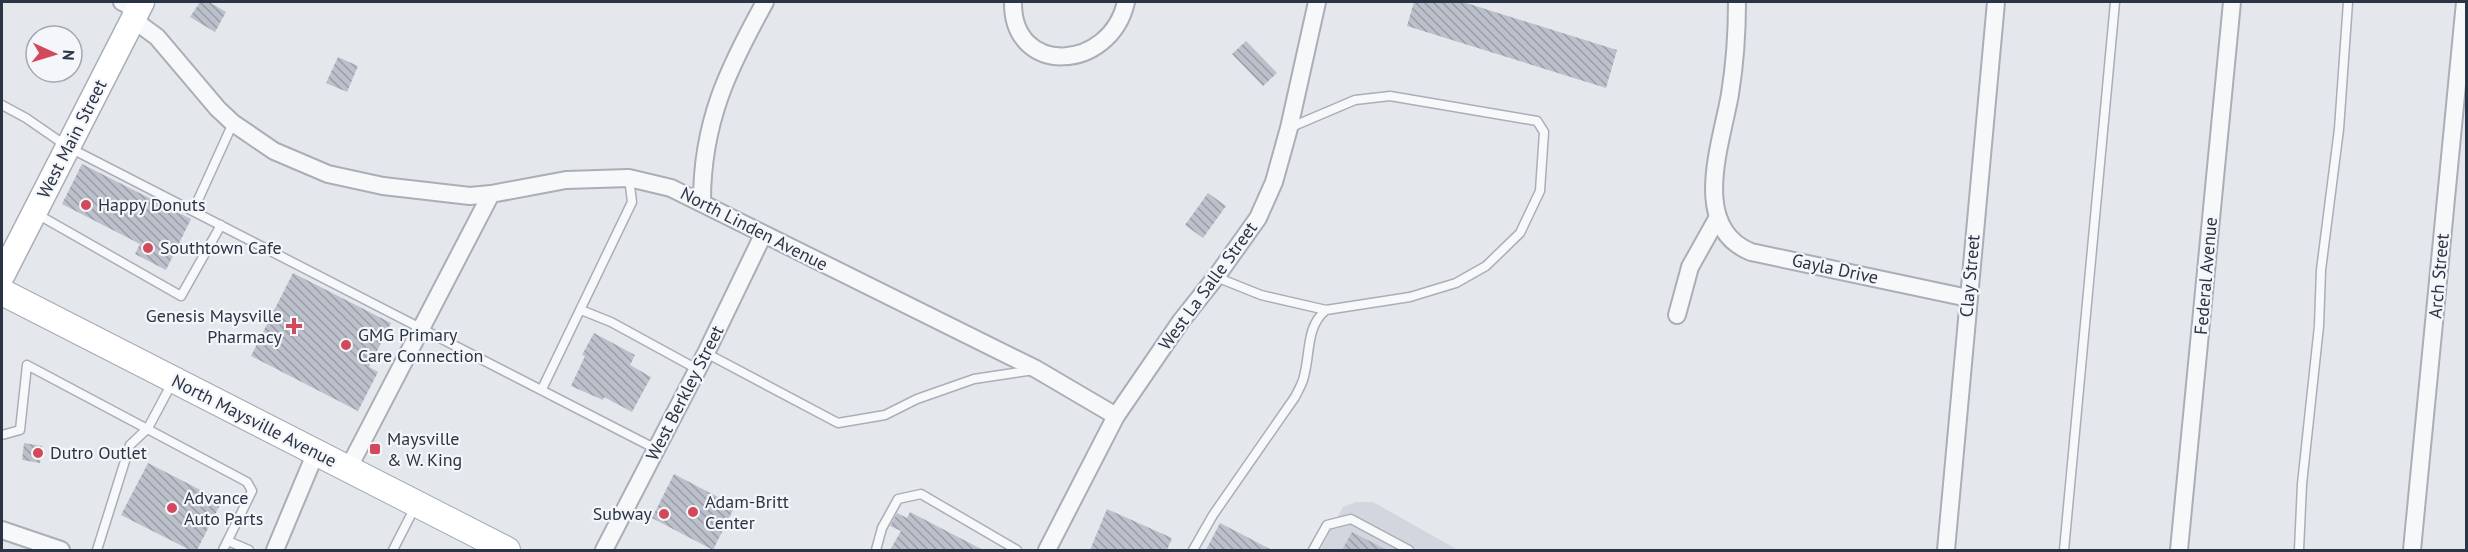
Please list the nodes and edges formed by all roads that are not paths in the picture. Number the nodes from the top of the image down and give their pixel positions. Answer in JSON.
{"nodes":[{"id":1,"x":765,"y":2,"type":"edge"},
{"id":2,"x":1013,"y":2,"type":"edge"},
{"id":3,"x":1125,"y":2,"type":"edge"},
{"id":4,"x":1317,"y":2,"type":"edge"},
{"id":5,"x":1737,"y":2,"type":"edge"},
{"id":6,"x":1996,"y":2,"type":"edge"},
{"id":7,"x":2115,"y":2,"type":"edge"},
{"id":8,"x":2232,"y":2,"type":"edge"},
{"id":9,"x":2348,"y":2,"type":"edge"},
{"id":10,"x":2465,"y":2,"type":"edge"},
{"id":11,"x":133,"y":6,"type":"edge"},
{"id":12,"x":2,"y":105,"type":"edge"},
{"id":13,"x":233,"y":123,"type":"junction"},
{"id":14,"x":1289,"y":128,"type":"junction"},
{"id":15,"x":68,"y":147,"type":"junction"},
{"id":16,"x":629,"y":178,"type":"junction"},
{"id":17,"x":491,"y":194,"type":"junction"},
{"id":18,"x":702,"y":201,"type":"junction"},
{"id":19,"x":193,"y":211,"type":"junction"},
{"id":20,"x":34,"y":212,"type":"junction"},
{"id":21,"x":1718,"y":217,"type":"junction"},
{"id":22,"x":221,"y":225,"type":"junction"},
{"id":23,"x":764,"y":235,"type":"junction"},
{"id":24,"x":2,"y":276,"type":"edge"},
{"id":25,"x":1216,"y":277,"type":"junction"},
{"id":26,"x":2,"y":292,"type":"edge"},
{"id":27,"x":1968,"y":298,"type":"junction"},
{"id":28,"x":581,"y":310,"type":"junction"},
{"id":29,"x":1326,"y":310,"type":"junction"},
{"id":30,"x":1677,"y":315,"type":"dead end"},
{"id":31,"x":422,"y":328,"type":"junction"},
{"id":32,"x":706,"y":353,"type":"junction"},
{"id":33,"x":697,"y":369,"type":"junction"},
{"id":34,"x":1036,"y":369,"type":"junction"},
{"id":35,"x":174,"y":380,"type":"junction"},
{"id":36,"x":542,"y":389,"type":"junction"},
{"id":37,"x":1116,"y":416,"type":"junction"},
{"id":38,"x":148,"y":428,"type":"junction"},
{"id":39,"x":2,"y":435,"type":"edge"},
{"id":40,"x":656,"y":449,"type":"junction"},
{"id":41,"x":316,"y":452,"type":"junction"},
{"id":42,"x":348,"y":469,"type":"junction"},
{"id":43,"x":417,"y":504,"type":"junction"},
{"id":44,"x":2,"y":531,"type":"edge"},
{"id":45,"x":228,"y":541,"type":"junction"},
{"id":46,"x":61,"y":550,"type":"edge"},
{"id":47,"x":97,"y":550,"type":"edge"},
{"id":48,"x":223,"y":550,"type":"edge"},
{"id":49,"x":249,"y":550,"type":"edge"},
{"id":50,"x":275,"y":550,"type":"edge"},
{"id":51,"x":393,"y":550,"type":"edge"},
{"id":52,"x":504,"y":550,"type":"edge"},
{"id":53,"x":604,"y":550,"type":"edge"},
{"id":54,"x":876,"y":550,"type":"edge"},
{"id":55,"x":1017,"y":550,"type":"edge"},
{"id":56,"x":1047,"y":550,"type":"edge"},
{"id":57,"x":1193,"y":550,"type":"edge"},
{"id":58,"x":1313,"y":550,"type":"edge"},
{"id":59,"x":1409,"y":550,"type":"edge"},
{"id":60,"x":1946,"y":550,"type":"edge"},
{"id":61,"x":2064,"y":550,"type":"edge"},
{"id":62,"x":2179,"y":550,"type":"edge"},
{"id":63,"x":2299,"y":550,"type":"edge"},
{"id":64,"x":2412,"y":550,"type":"edge"}],
"edges":[{"from":1,"to":18,"type":"street"},
{"from":2,"to":3,"type":"street"},
{"from":4,"to":14,"type":"street","name":"West La Salle Street"},
{"from":5,"to":21,"type":"street","name":"Gayla Drive"},
{"from":6,"to":27,"type":"street","name":"Clay Street"},
{"from":7,"to":61,"type":"lane"},
{"from":8,"to":62,"type":"street","name":"Federal Avenue"},
{"from":9,"to":63,"type":"lane"},
{"from":10,"to":64,"type":"street","name":"Arch Street"},
{"from":11,"to":13,"type":"street","name":"North Linden Avenue"},
{"from":11,"to":15,"type":"street","name":"West Main Street"},
{"from":12,"to":15,"type":"lane"},
{"from":13,"to":17,"type":"street","name":"North Linden Avenue"},
{"from":13,"to":19,"type":"lane"},
{"from":14,"to":25,"type":"street","name":"West La Salle Street"},
{"from":14,"to":29,"type":"lane"},
{"from":15,"to":19,"type":"lane"},
{"from":15,"to":20,"type":"street","name":"West Main Street"},
{"from":16,"to":17,"type":"street","name":"North Linden Avenue"},
{"from":16,"to":18,"type":"street","name":"North Linden Avenue"},
{"from":16,"to":28,"type":"lane"},
{"from":17,"to":31,"type":"street"},
{"from":18,"to":23,"type":"street","name":"North Linden Avenue"},
{"from":19,"to":22,"type":"lane"},
{"from":20,"to":22,"type":"lane"},
{"from":20,"to":24,"type":"street","name":"West Main Street"},
{"from":21,"to":27,"type":"street","name":"Gayla Drive"},
{"from":21,"to":30,"type":"street"},
{"from":22,"to":31,"type":"lane"},
{"from":23,"to":32,"type":"street","name":"West Berkley Street"},
{"from":23,"to":34,"type":"street","name":"North Linden Avenue"},
{"from":25,"to":29,"type":"lane"},
{"from":25,"to":37,"type":"street","name":"West La Salle Street"},
{"from":26,"to":35,"type":"main road","name":"North Maysville Avenue"},
{"from":27,"to":60,"type":"street","name":"Clay Street"},
{"from":28,"to":33,"type":"lane"},
{"from":28,"to":36,"type":"lane"},
{"from":29,"to":57,"type":"lane"},
{"from":31,"to":36,"type":"lane"},
{"from":31,"to":42,"type":"street"},
{"from":32,"to":33,"type":"street","name":"West Berkley Street"},
{"from":32,"to":34,"type":"lane"},
{"from":33,"to":40,"type":"street","name":"West Berkley Street"},
{"from":34,"to":37,"type":"street","name":"North Linden Avenue"},
{"from":35,"to":38,"type":"lane"},
{"from":35,"to":41,"type":"main road","name":"North Maysville Avenue"},
{"from":36,"to":40,"type":"lane"},
{"from":37,"to":56,"type":"street","name":"West La Salle Street"},
{"from":38,"to":39,"type":"lane"},
{"from":38,"to":45,"type":"lane"},
{"from":38,"to":47,"type":"lane"},
{"from":40,"to":53,"type":"street","name":"West Berkley Street"},
{"from":41,"to":42,"type":"main road","name":"North Maysville Avenue"},
{"from":41,"to":50,"type":"street"},
{"from":42,"to":43,"type":"main road","name":"North Maysville Avenue"},
{"from":43,"to":51,"type":"lane"},
{"from":43,"to":52,"type":"main road","name":"North Maysville Avenue"},
{"from":44,"to":46,"type":"street"},
{"from":45,"to":48,"type":"lane"},
{"from":45,"to":49,"type":"lane"},
{"from":54,"to":55,"type":"lane"},
{"from":58,"to":59,"type":"lane"}]}
